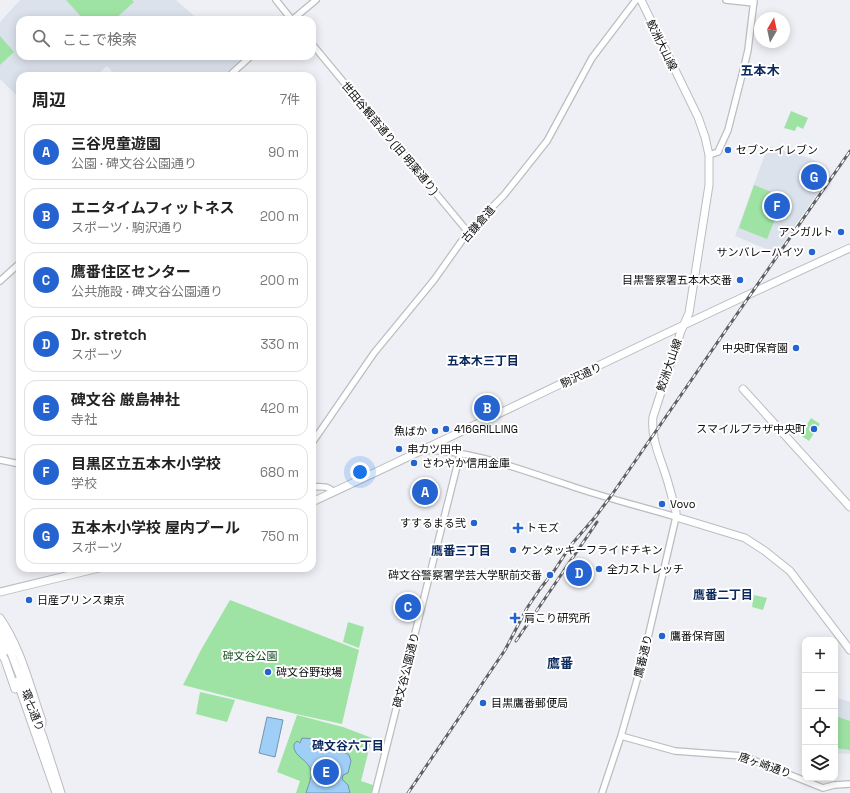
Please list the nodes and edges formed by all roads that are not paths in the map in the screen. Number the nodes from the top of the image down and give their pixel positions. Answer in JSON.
{"nodes":[{"id":1,"x":276,"y":0,"type":"edge"},
{"id":2,"x":316,"y":0,"type":"edge"},
{"id":3,"x":636,"y":0,"type":"edge"},
{"id":4,"x":641,"y":0,"type":"edge"},
{"id":5,"x":726,"y":0,"type":"edge"},
{"id":6,"x":754,"y":2,"type":"edge"},
{"id":7,"x":289,"y":16,"type":"edge"},
{"id":8,"x":297,"y":16,"type":"edge"},
{"id":9,"x":316,"y":49,"type":"edge"},
{"id":10,"x":247,"y":60,"type":"edge"},
{"id":11,"x":233,"y":72,"type":"edge"},
{"id":12,"x":709,"y":155,"type":"junction"},
{"id":13,"x":468,"y":232,"type":"junction"},
{"id":14,"x":850,"y":248,"type":"edge"},
{"id":15,"x":16,"y":267,"type":"edge"},
{"id":16,"x":0,"y":281,"type":"edge"},
{"id":17,"x":685,"y":324,"type":"junction"},
{"id":18,"x":743,"y":389,"type":"dead end"},
{"id":19,"x":316,"y":437,"type":"edge"},
{"id":20,"x":424,"y":450,"type":"junction"},
{"id":21,"x":460,"y":454,"type":"junction"},
{"id":22,"x":0,"y":460,"type":"edge"},
{"id":23,"x":16,"y":463,"type":"edge"},
{"id":24,"x":316,"y":487,"type":"edge"},
{"id":25,"x":333,"y":492,"type":"junction"},
{"id":26,"x":316,"y":500,"type":"edge"},
{"id":27,"x":850,"y":507,"type":"edge"},
{"id":28,"x":676,"y":517,"type":"junction"},
{"id":29,"x":82,"y":572,"type":"edge"},
{"id":30,"x":0,"y":592,"type":"edge"},
{"id":31,"x":0,"y":618,"type":"edge"},
{"id":32,"x":0,"y":628,"type":"edge"},
{"id":33,"x":0,"y":638,"type":"edge"},
{"id":34,"x":850,"y":650,"type":"edge"},
{"id":35,"x":0,"y":651,"type":"edge"},
{"id":36,"x":39,"y":735,"type":"junction"},
{"id":37,"x":621,"y":736,"type":"junction"},
{"id":38,"x":850,"y":784,"type":"edge"},
{"id":39,"x":56,"y":793,"type":"edge"},
{"id":40,"x":61,"y":793,"type":"edge"},
{"id":41,"x":375,"y":793,"type":"edge"},
{"id":42,"x":602,"y":793,"type":"edge"}],
"edges":[{"from":1,"to":7,"type":"street"},
{"from":2,"to":8,"type":"street"},
{"from":3,"to":13,"type":"street","name":"古鎌倉道"},
{"from":4,"to":12,"type":"main road","name":"鮫洲大山線"},
{"from":5,"to":6,"type":"street"},
{"from":6,"to":12,"type":"street"},
{"from":9,"to":13,"type":"street","name":"世田谷観音通り(旧 明薬通り)"},
{"from":10,"to":11,"type":"street"},
{"from":12,"to":17,"type":"main road","name":"鮫洲大山線"},
{"from":13,"to":19,"type":"street","name":"古鎌倉道"},
{"from":14,"to":17,"type":"main road","name":"駒沢通り"},
{"from":15,"to":16,"type":"street"},
{"from":17,"to":20,"type":"main road","name":"駒沢通り"},
{"from":17,"to":28,"type":"main road","name":"鮫洲大山線"},
{"from":18,"to":27,"type":"main road"},
{"from":20,"to":21,"type":"street"},
{"from":20,"to":25,"type":"main road","name":"駒沢通り"},
{"from":21,"to":28,"type":"street"},
{"from":21,"to":41,"type":"street","name":"碑文谷公園通り"},
{"from":22,"to":23,"type":"street"},
{"from":24,"to":25,"type":"street"},
{"from":25,"to":26,"type":"main road","name":"駒沢通り"},
{"from":28,"to":34,"type":"main road"},
{"from":28,"to":37,"type":"street","name":"鷹番通り"},
{"from":29,"to":30,"type":"main road"},
{"from":31,"to":36,"type":"main road"},
{"from":32,"to":36,"type":"main road","name":"環七通り"},
{"from":33,"to":36,"type":"main road","name":"環七通り"},
{"from":35,"to":36,"type":"main road"},
{"from":36,"to":39,"type":"main road","name":"環七通り"},
{"from":36,"to":40,"type":"main road","name":"環七通り"},
{"from":37,"to":38,"type":"street","name":"唐ヶ崎通り"},
{"from":37,"to":42,"type":"street","name":"鷹番通り"}]}
